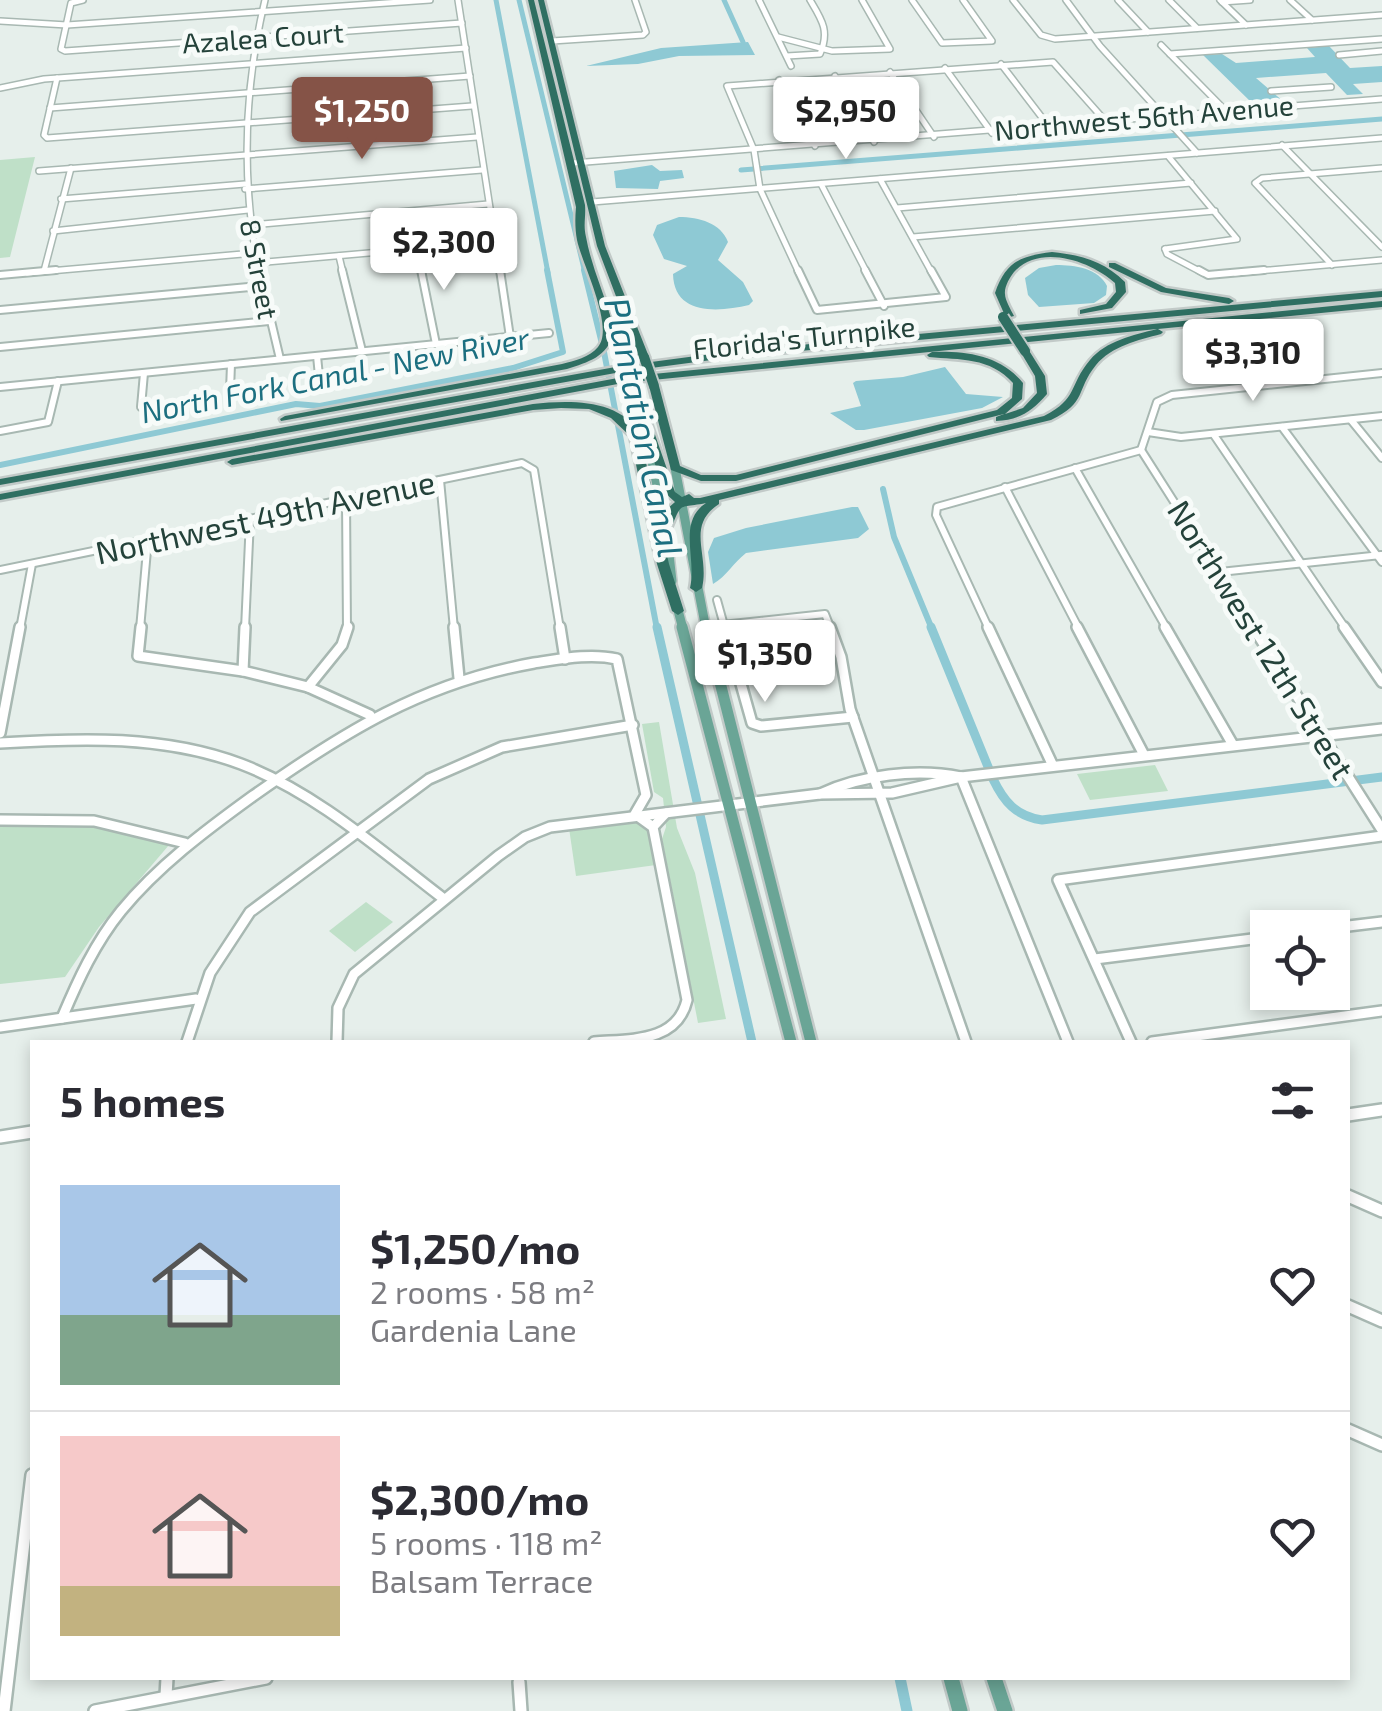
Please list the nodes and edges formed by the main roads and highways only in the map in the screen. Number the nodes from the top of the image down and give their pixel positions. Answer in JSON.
{"nodes":[{"id":1,"x":541,"y":0,"type":"edge"},
{"id":2,"x":532,"y":4,"type":"edge"},
{"id":3,"x":549,"y":43,"type":"junction"},
{"id":4,"x":552,"y":86,"type":"junction"},
{"id":5,"x":567,"y":100,"type":"junction"},
{"id":6,"x":578,"y":162,"type":"junction"},
{"id":7,"x":586,"y":203,"type":"junction"},
{"id":8,"x":1382,"y":294,"type":"edge"},
{"id":9,"x":1290,"y":302,"type":"junction"},
{"id":10,"x":1382,"y":304,"type":"edge"},
{"id":11,"x":1264,"y":315,"type":"junction"},
{"id":12,"x":1006,"y":316,"type":"junction"},
{"id":13,"x":1028,"y":350,"type":"junction"},
{"id":14,"x":734,"y":354,"type":"junction"},
{"id":15,"x":623,"y":369,"type":"junction"},
{"id":16,"x":698,"y":370,"type":"junction"},
{"id":17,"x":598,"y":378,"type":"junction"},
{"id":18,"x":654,"y":386,"type":"joint"},
{"id":19,"x":643,"y":418,"type":"junction"},
{"id":20,"x":951,"y":440,"type":"junction"},
{"id":21,"x":883,"y":442,"type":"junction"},
{"id":22,"x":675,"y":468,"type":"junction"},
{"id":23,"x":127,"y":473,"type":"junction"},
{"id":24,"x":746,"y":477,"type":"junction"},
{"id":25,"x":0,"y":479,"type":"edge"},
{"id":26,"x":731,"y":494,"type":"junction"},
{"id":27,"x":0,"y":497,"type":"edge"},
{"id":28,"x":680,"y":502,"type":"junction"},
{"id":29,"x":666,"y":528,"type":"junction"},
{"id":30,"x":696,"y":588,"type":"junction"},
{"id":31,"x":678,"y":611,"type":"junction"},
{"id":32,"x":790,"y":1040,"type":"edge"},
{"id":33,"x":810,"y":1040,"type":"edge"},
{"id":34,"x":952,"y":1680,"type":"edge"},
{"id":35,"x":995,"y":1680,"type":"edge"},
{"id":36,"x":960,"y":1711,"type":"edge"},
{"id":37,"x":1005,"y":1711,"type":"edge"}],
"edges":[{"from":1,"to":3,"type":"highway"},
{"from":2,"to":3,"type":"highway"},
{"from":3,"to":4,"type":"highway"},
{"from":3,"to":5,"type":"highway"},
{"from":4,"to":5,"type":"highway"},
{"from":4,"to":6,"type":"highway"},
{"from":5,"to":6,"type":"highway"},
{"from":6,"to":7,"type":"highway"},
{"from":7,"to":15,"type":"highway"},
{"from":7,"to":18,"type":"highway","bridge":true},
{"from":7,"to":25,"type":"highway"},
{"from":8,"to":9,"type":"highway","name":"Florida's Turnpike"},
{"from":9,"to":12,"type":"highway"},
{"from":9,"to":14,"type":"highway","name":"Florida's Turnpike"},
{"from":10,"to":11,"type":"highway","name":"Florida's Turnpike"},
{"from":11,"to":16,"type":"highway","name":"Florida's Turnpike"},
{"from":11,"to":20,"type":"highway"},
{"from":12,"to":13,"type":"highway","bridge":true},
{"from":12,"to":14,"type":"highway"},
{"from":13,"to":20,"type":"highway"},
{"from":13,"to":21,"type":"highway"},
{"from":14,"to":15,"type":"highway","name":"Florida's Turnpike"},
{"from":15,"to":16,"type":"highway","name":"Florida's Turnpike"},
{"from":15,"to":17,"type":"highway","name":"Florida's Turnpike"},
{"from":15,"to":19,"type":"highway","bridge":true},
{"from":16,"to":21,"type":"highway"},
{"from":17,"to":23,"type":"highway","name":"Florida's Turnpike"},
{"from":17,"to":25,"type":"highway","name":"Florida's Turnpike"},
{"from":18,"to":22,"type":"highway"},
{"from":19,"to":28,"type":"highway"},
{"from":19,"to":29,"type":"main road"},
{"from":20,"to":26,"type":"highway"},
{"from":21,"to":24,"type":"highway"},
{"from":22,"to":24,"type":"highway"},
{"from":22,"to":28,"type":"main road"},
{"from":23,"to":27,"type":"highway","name":"Florida's Turnpike"},
{"from":23,"to":31,"type":"highway"},
{"from":24,"to":28,"type":"highway"},
{"from":26,"to":28,"type":"highway"},
{"from":26,"to":30,"type":"highway"},
{"from":28,"to":29,"type":"highway"},
{"from":28,"to":30,"type":"main road"},
{"from":29,"to":31,"type":"main road"},
{"from":30,"to":33,"type":"main road"},
{"from":31,"to":32,"type":"main road"},
{"from":34,"to":36,"type":"main road"},
{"from":35,"to":37,"type":"main road"}]}
